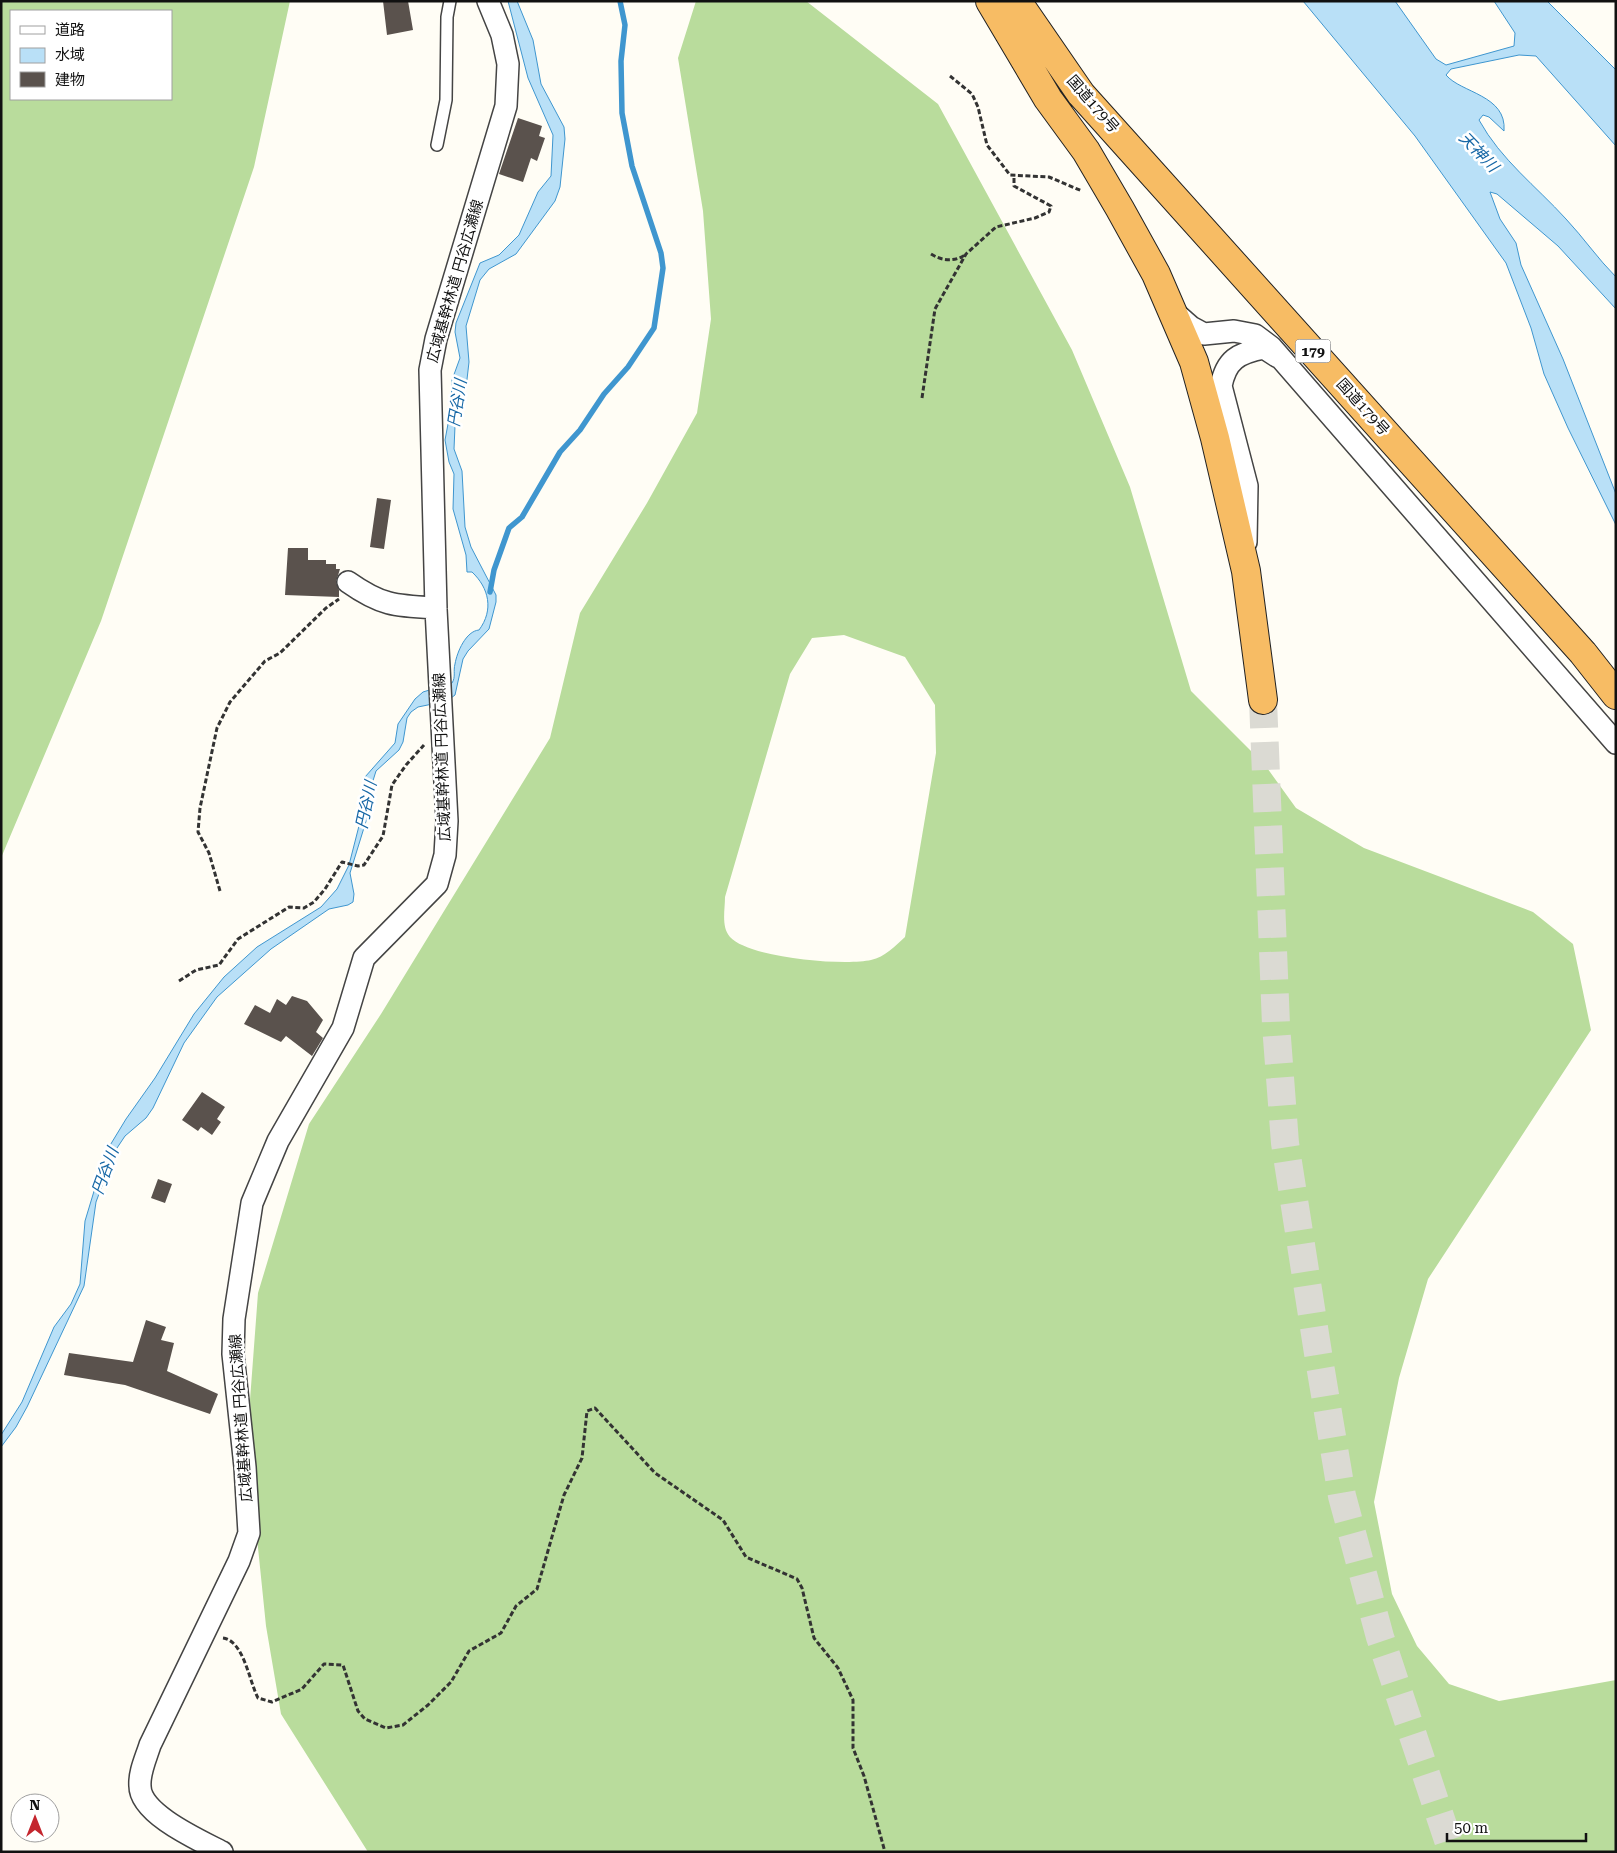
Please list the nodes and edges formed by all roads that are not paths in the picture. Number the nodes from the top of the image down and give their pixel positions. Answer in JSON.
{"nodes":[{"id":1,"x":450,"y":1,"type":"edge"},
{"id":2,"x":488,"y":1,"type":"edge"},
{"id":3,"x":990,"y":1,"type":"edge"},
{"id":4,"x":1017,"y":1,"type":"edge"},
{"id":5,"x":437,"y":144,"type":"dead end"},
{"id":6,"x":1174,"y":312,"type":"junction"},
{"id":7,"x":1287,"y":362,"type":"junction"},
{"id":8,"x":1246,"y":572,"type":"junction"},
{"id":9,"x":353,"y":585,"type":"road end"},
{"id":10,"x":436,"y":608,"type":"junction"},
{"id":11,"x":1616,"y":695,"type":"edge"},
{"id":12,"x":1263,"y":700,"type":"tunnel mouth"},
{"id":13,"x":1616,"y":743,"type":"edge"},
{"id":14,"x":212,"y":1850,"type":"edge"}],
"edges":[{"from":1,"to":5,"type":"lane"},
{"from":2,"to":10,"type":"street","name":"広域基幹林道 円谷広瀬線"},
{"from":3,"to":6,"type":"highway","name":"国道179号"},
{"from":4,"to":11,"type":"highway","name":"国道179号","number":"179"},
{"from":6,"to":7,"type":"street"},
{"from":6,"to":8,"type":"highway","name":"国道179号"},
{"from":7,"to":8,"type":"street"},
{"from":7,"to":13,"type":"street"},
{"from":8,"to":12,"type":"highway","name":"国道179号"},
{"from":9,"to":10,"type":"street"},
{"from":10,"to":14,"type":"street","name":"広域基幹林道 円谷広瀬線"}]}
